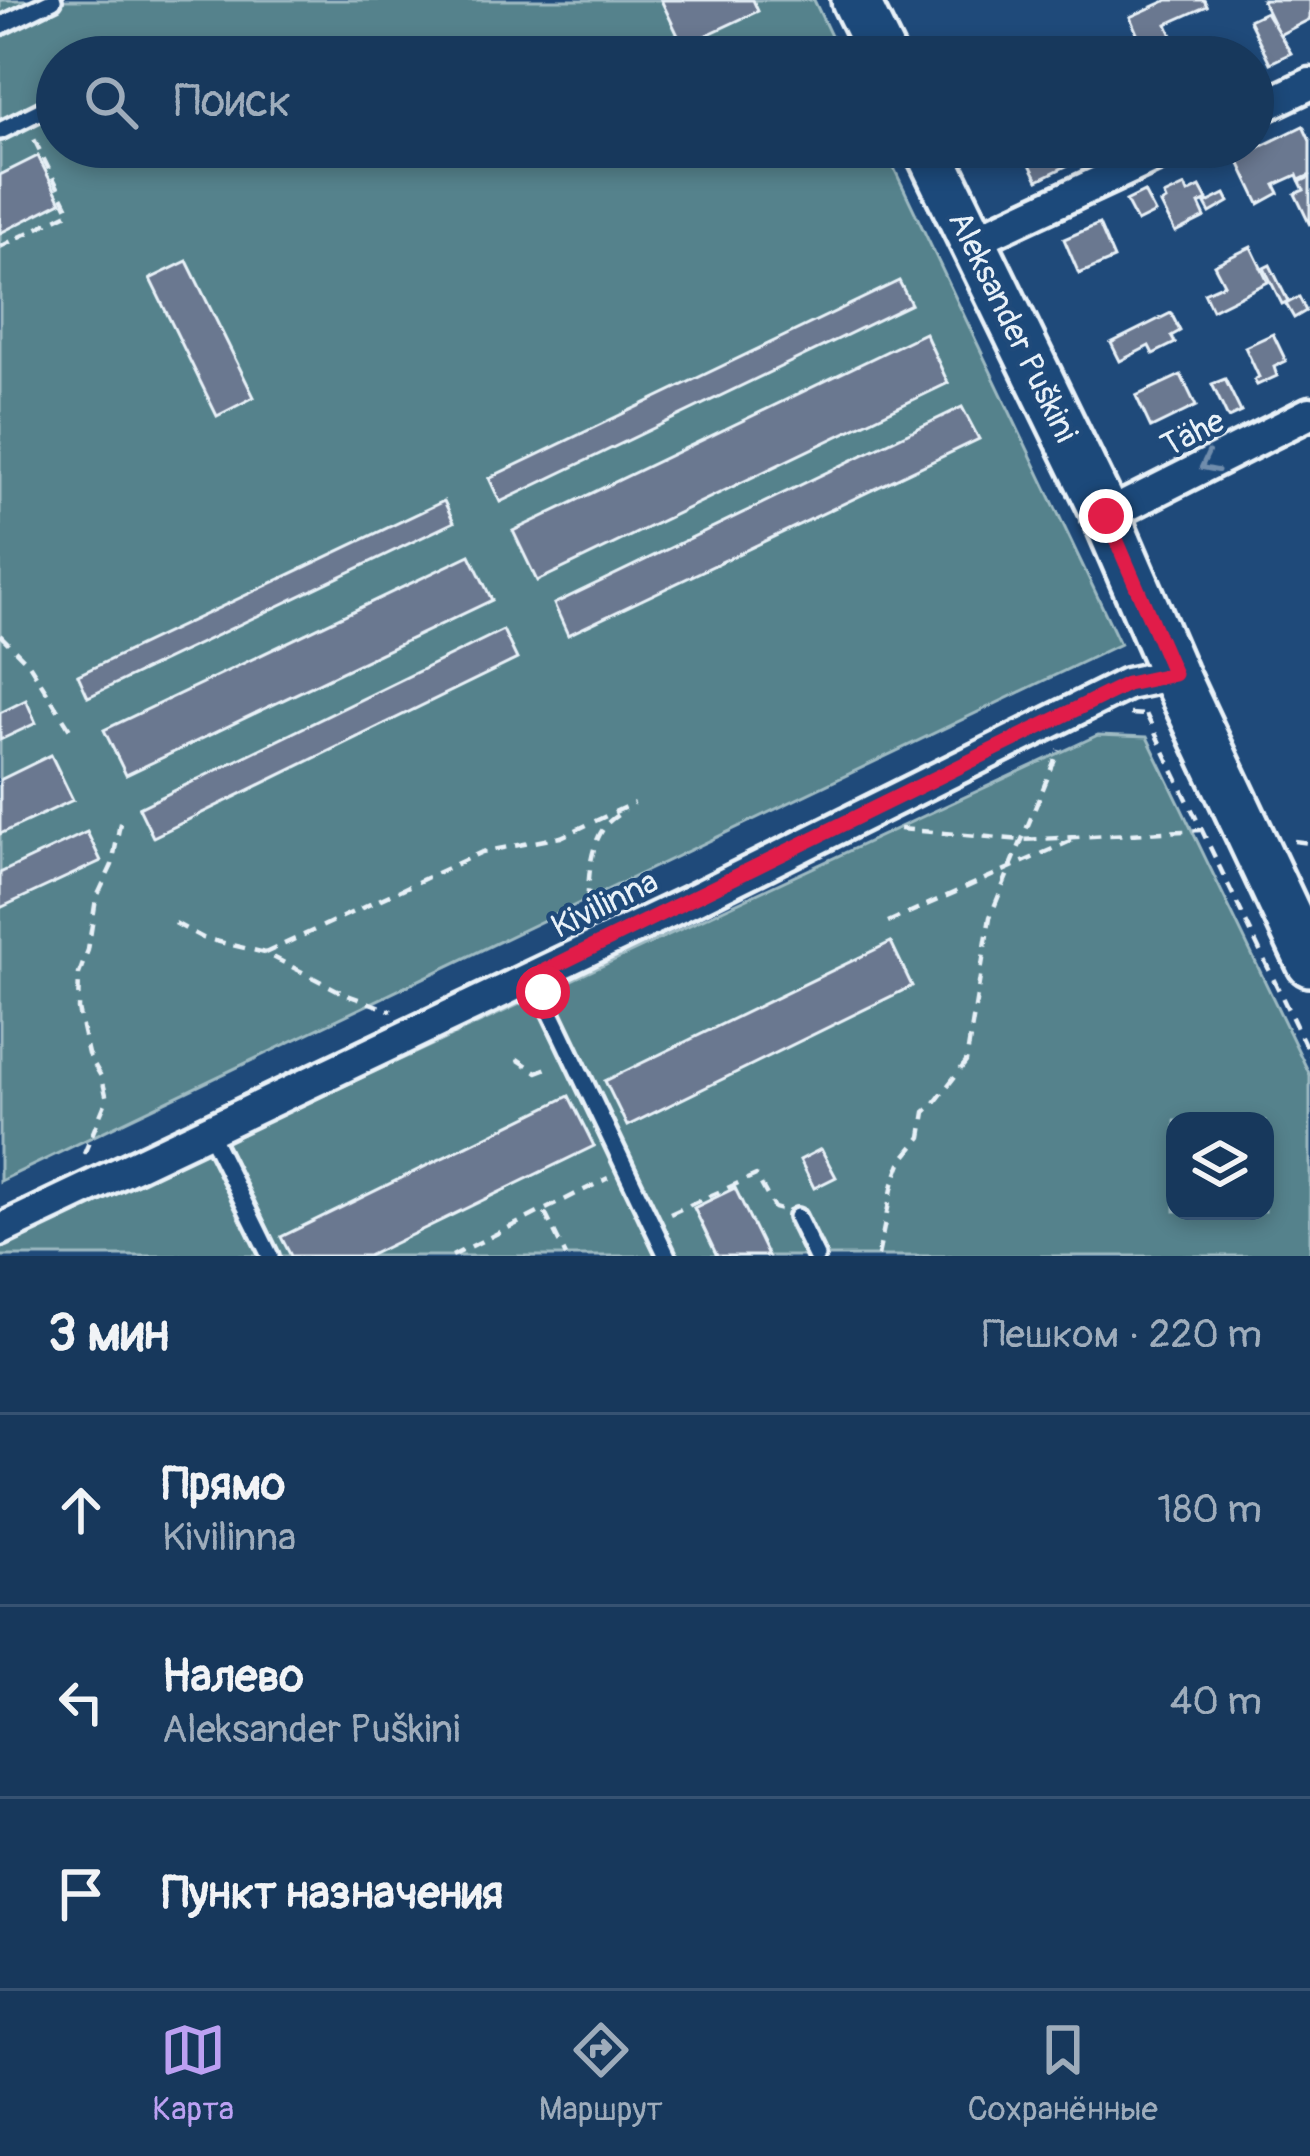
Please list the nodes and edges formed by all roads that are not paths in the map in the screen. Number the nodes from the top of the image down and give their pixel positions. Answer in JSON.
{"nodes":[{"id":1,"x":52,"y":0,"type":"edge"},
{"id":2,"x":855,"y":0,"type":"edge"},
{"id":3,"x":0,"y":26,"type":"edge"},
{"id":4,"x":873,"y":36,"type":"edge"},
{"id":5,"x":1310,"y":84,"type":"edge"},
{"id":6,"x":1274,"y":100,"type":"edge"},
{"id":7,"x":36,"y":113,"type":"edge"},
{"id":8,"x":0,"y":131,"type":"edge"},
{"id":9,"x":937,"y":168,"type":"edge"},
{"id":10,"x":1129,"y":168,"type":"edge"},
{"id":11,"x":973,"y":241,"type":"junction"},
{"id":12,"x":1310,"y":413,"type":"edge"},
{"id":13,"x":1106,"y":516,"type":"junction"},
{"id":14,"x":1174,"y":674,"type":"junction"},
{"id":15,"x":1310,"y":962,"type":"edge"},
{"id":16,"x":534,"y":976,"type":"junction"},
{"id":17,"x":209,"y":1132,"type":"junction"},
{"id":18,"x":797,"y":1216,"type":"road end"},
{"id":19,"x":0,"y":1230,"type":"edge"},
{"id":20,"x":270,"y":1256,"type":"edge"},
{"id":21,"x":667,"y":1256,"type":"edge"},
{"id":22,"x":817,"y":1256,"type":"edge"}],
"edges":[{"from":1,"to":3,"type":"lane"},
{"from":2,"to":4,"type":"main road"},
{"from":5,"to":6,"type":"street"},
{"from":7,"to":8,"type":"lane"},
{"from":9,"to":11,"type":"main road","name":"Aleksander Puškini"},
{"from":10,"to":11,"type":"street"},
{"from":11,"to":13,"type":"main road","name":"Aleksander Puškini"},
{"from":12,"to":13,"type":"street","name":"Tähe","one_way":true},
{"from":13,"to":14,"type":"main road","name":"Aleksander Puškini"},
{"from":14,"to":15,"type":"main road","name":"Aleksander Puškini"},
{"from":14,"to":16,"type":"street","name":"Kivilinna"},
{"from":16,"to":17,"type":"street","name":"Kivilinna"},
{"from":16,"to":21,"type":"lane"},
{"from":17,"to":19,"type":"street","name":"Kivilinna"},
{"from":17,"to":20,"type":"lane"},
{"from":18,"to":22,"type":"lane"}]}
